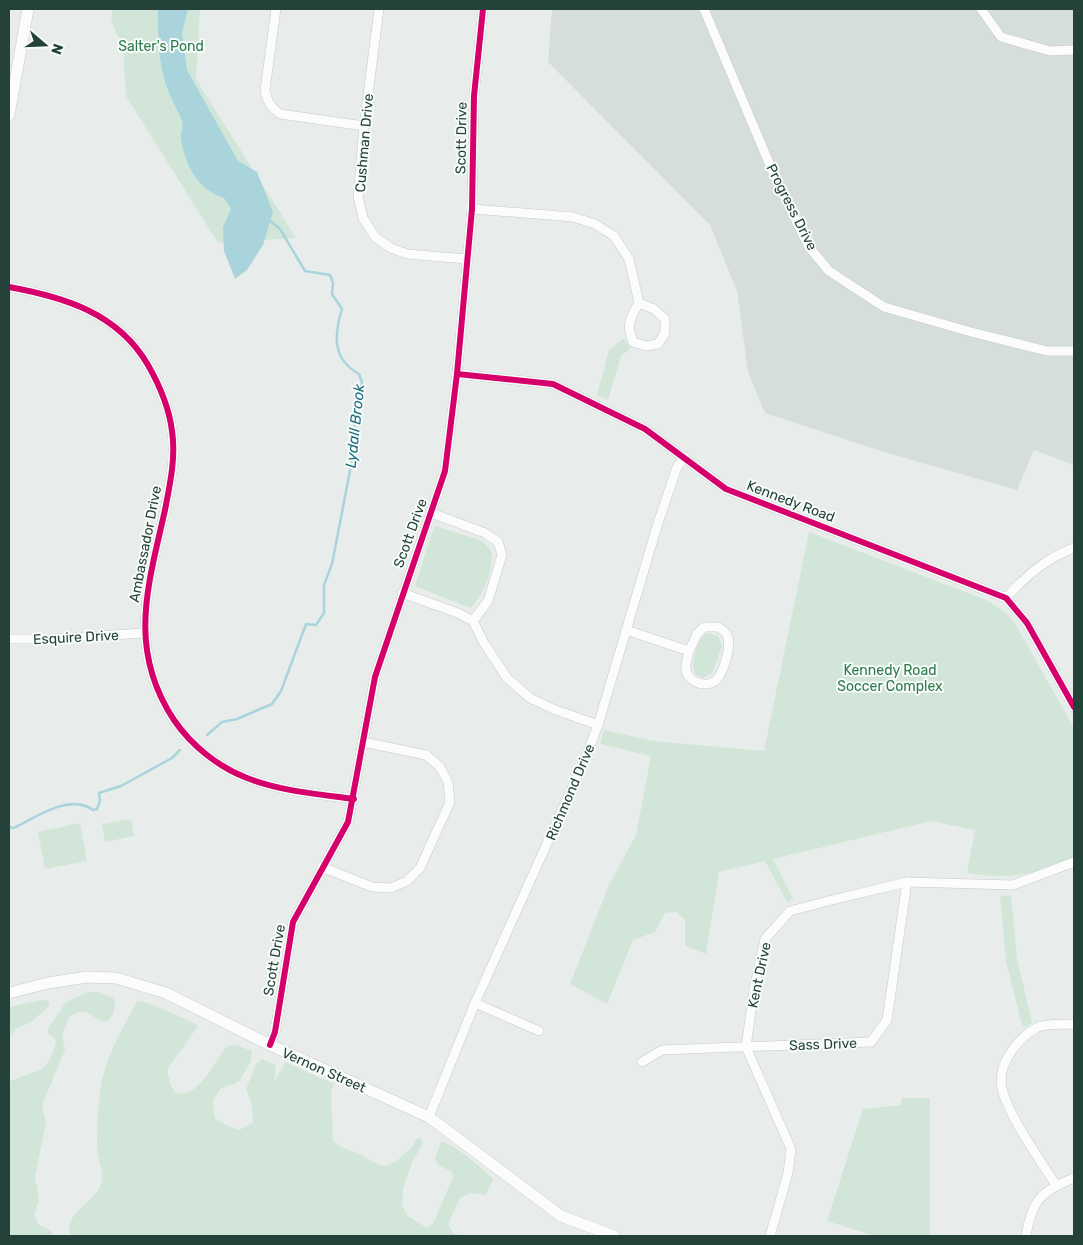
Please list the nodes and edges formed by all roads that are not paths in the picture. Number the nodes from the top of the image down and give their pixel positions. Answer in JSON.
{"nodes":[{"id":1,"x":28,"y":9,"type":"edge"},
{"id":2,"x":276,"y":9,"type":"edge"},
{"id":3,"x":379,"y":9,"type":"edge"},
{"id":4,"x":483,"y":9,"type":"edge"},
{"id":5,"x":704,"y":9,"type":"edge"},
{"id":6,"x":981,"y":9,"type":"edge"},
{"id":7,"x":1074,"y":50,"type":"edge"},
{"id":8,"x":9,"y":115,"type":"edge"},
{"id":9,"x":364,"y":126,"type":"junction"},
{"id":10,"x":472,"y":209,"type":"junction"},
{"id":11,"x":468,"y":259,"type":"junction"},
{"id":12,"x":9,"y":287,"type":"edge"},
{"id":13,"x":639,"y":303,"type":"junction"},
{"id":14,"x":1074,"y":351,"type":"edge"},
{"id":15,"x":457,"y":374,"type":"junction"},
{"id":16,"x":684,"y":458,"type":"junction"},
{"id":17,"x":431,"y":513,"type":"junction"},
{"id":18,"x":1074,"y":548,"type":"edge"},
{"id":19,"x":402,"y":594,"type":"junction"},
{"id":20,"x":1006,"y":598,"type":"junction"},
{"id":21,"x":473,"y":621,"type":"junction"},
{"id":22,"x":626,"y":630,"type":"junction"},
{"id":23,"x":144,"y":633,"type":"junction"},
{"id":24,"x":9,"y":639,"type":"edge"},
{"id":25,"x":688,"y":651,"type":"junction"},
{"id":26,"x":1074,"y":707,"type":"edge"},
{"id":27,"x":598,"y":725,"type":"junction"},
{"id":28,"x":363,"y":742,"type":"junction"},
{"id":29,"x":354,"y":799,"type":"junction"},
{"id":30,"x":1074,"y":862,"type":"edge"},
{"id":31,"x":322,"y":867,"type":"junction"},
{"id":32,"x":907,"y":882,"type":"junction"},
{"id":33,"x":9,"y":994,"type":"edge"},
{"id":34,"x":475,"y":1003,"type":"junction"},
{"id":35,"x":1074,"y":1024,"type":"edge"},
{"id":36,"x":539,"y":1031,"type":"dead end"},
{"id":37,"x":270,"y":1045,"type":"junction"},
{"id":38,"x":746,"y":1047,"type":"junction"},
{"id":39,"x":642,"y":1062,"type":"dead end"},
{"id":40,"x":430,"y":1117,"type":"junction"},
{"id":41,"x":1074,"y":1178,"type":"edge"},
{"id":42,"x":1056,"y":1185,"type":"junction"},
{"id":43,"x":614,"y":1236,"type":"edge"},
{"id":44,"x":770,"y":1236,"type":"edge"},
{"id":45,"x":1026,"y":1236,"type":"edge"}],
"edges":[{"from":1,"to":8,"type":"street"},
{"from":2,"to":9,"type":"street"},
{"from":3,"to":9,"type":"street","name":"Cushman Drive"},
{"from":4,"to":10,"type":"street","name":"Scott Drive"},
{"from":5,"to":14,"type":"street","name":"Progress Drive"},
{"from":6,"to":7,"type":"street"},
{"from":9,"to":11,"type":"street","name":"Cushman Drive"},
{"from":10,"to":11,"type":"street","name":"Scott Drive"},
{"from":10,"to":13,"type":"street"},
{"from":11,"to":15,"type":"street","name":"Scott Drive"},
{"from":12,"to":23,"type":"street","name":"Ambassador Drive"},
{"from":13,"to":13,"type":"street"},
{"from":15,"to":16,"type":"street","name":"Kennedy Road"},
{"from":15,"to":17,"type":"street","name":"Scott Drive"},
{"from":16,"to":20,"type":"street","name":"Kennedy Road"},
{"from":16,"to":22,"type":"street","name":"Richmond Drive"},
{"from":17,"to":19,"type":"street","name":"Scott Drive"},
{"from":17,"to":21,"type":"street"},
{"from":18,"to":20,"type":"street"},
{"from":19,"to":21,"type":"street"},
{"from":19,"to":28,"type":"street","name":"Scott Drive"},
{"from":20,"to":26,"type":"street","name":"Kennedy Road"},
{"from":21,"to":27,"type":"street"},
{"from":22,"to":25,"type":"street"},
{"from":22,"to":27,"type":"street","name":"Richmond Drive"},
{"from":23,"to":24,"type":"street","name":"Esquire Drive"},
{"from":23,"to":29,"type":"street","name":"Ambassador Drive"},
{"from":25,"to":25,"type":"street"},
{"from":27,"to":34,"type":"street","name":"Richmond Drive"},
{"from":28,"to":29,"type":"street","name":"Scott Drive"},
{"from":28,"to":31,"type":"street"},
{"from":29,"to":31,"type":"street","name":"Scott Drive"},
{"from":30,"to":32,"type":"street","name":"Kent Drive"},
{"from":31,"to":37,"type":"street","name":"Scott Drive"},
{"from":32,"to":38,"type":"street","name":"Kent Drive"},
{"from":32,"to":38,"type":"street","name":"Sass Drive"},
{"from":33,"to":37,"type":"street","name":"Vernon Street"},
{"from":34,"to":36,"type":"street"},
{"from":34,"to":40,"type":"street","name":"Richmond Drive"},
{"from":35,"to":42,"type":"street"},
{"from":37,"to":40,"type":"street","name":"Vernon Street"},
{"from":38,"to":39,"type":"street","name":"Sass Drive"},
{"from":38,"to":44,"type":"street"},
{"from":40,"to":43,"type":"street","name":"Vernon Street"},
{"from":41,"to":42,"type":"street"},
{"from":42,"to":45,"type":"street"}]}
